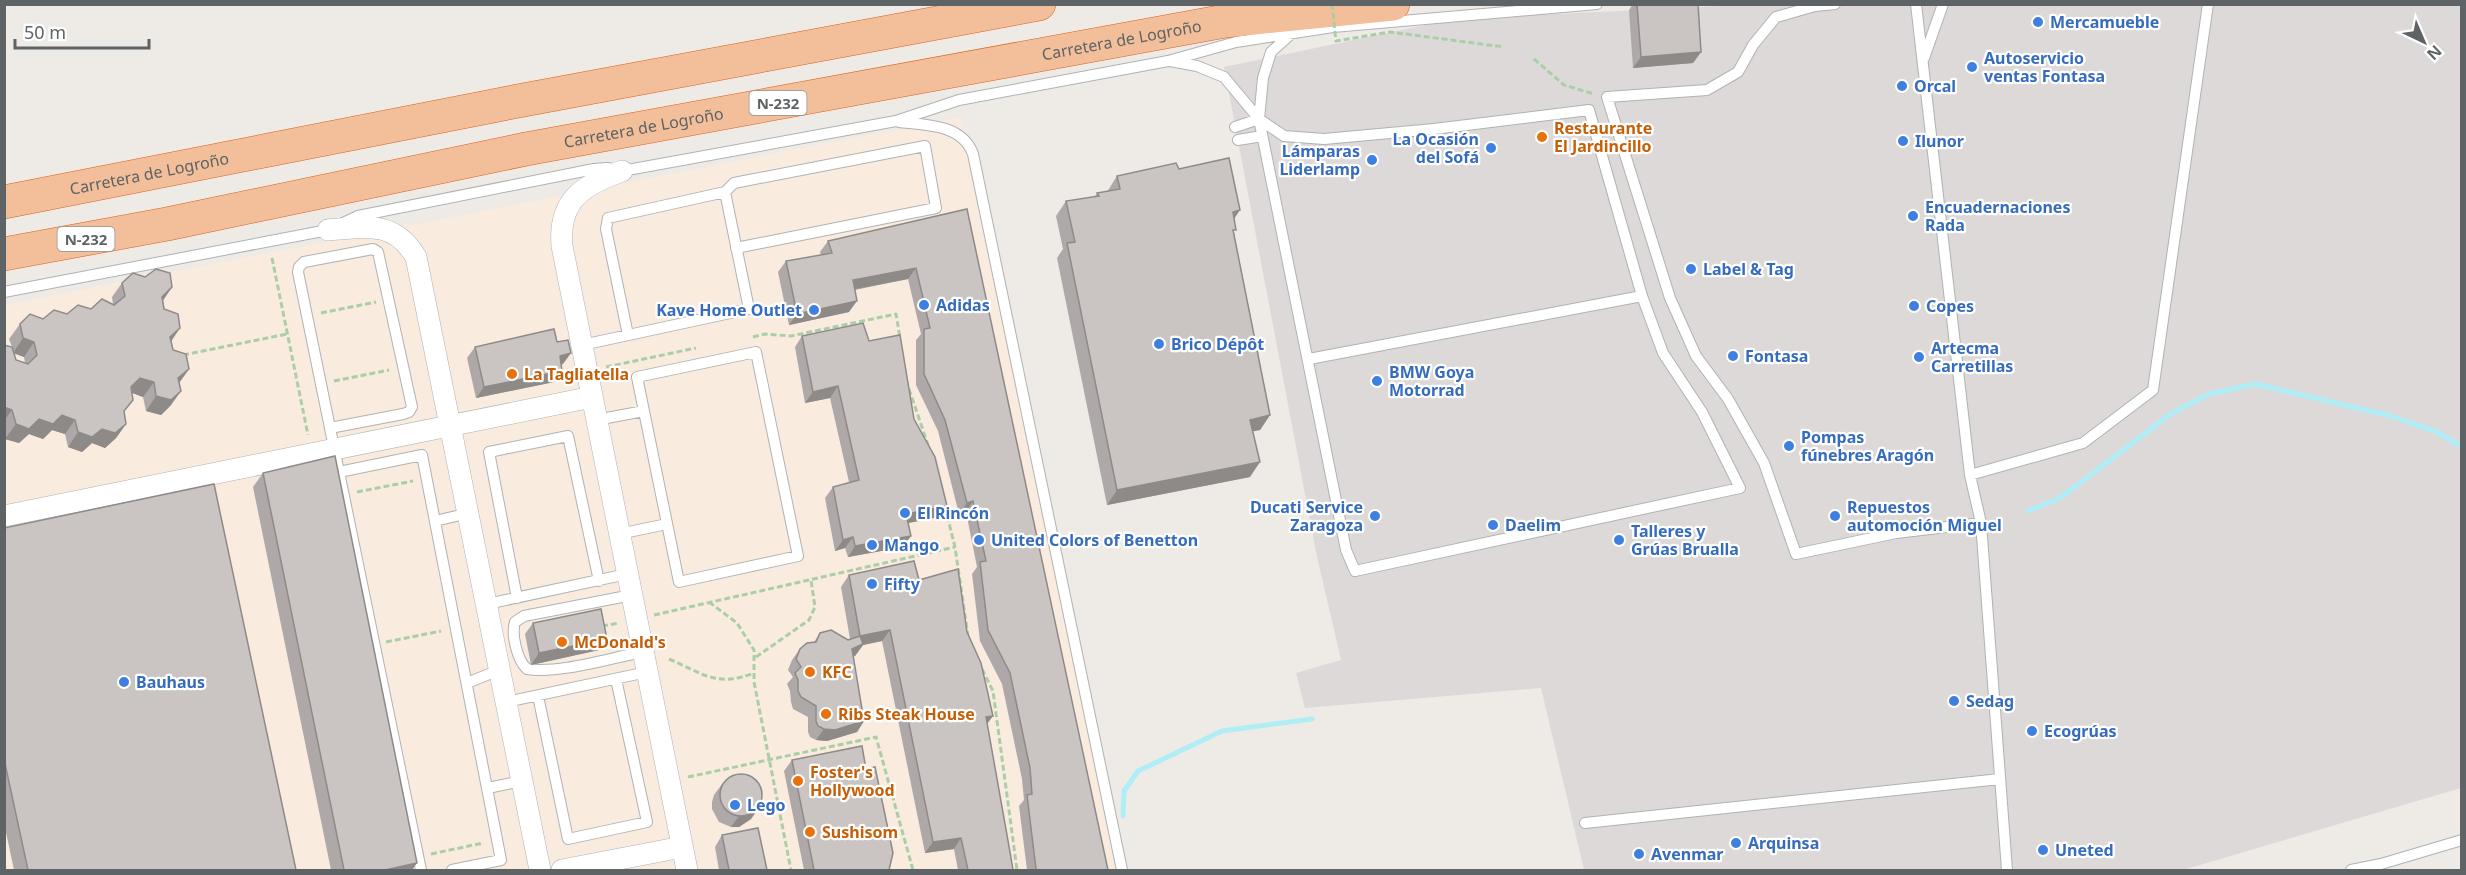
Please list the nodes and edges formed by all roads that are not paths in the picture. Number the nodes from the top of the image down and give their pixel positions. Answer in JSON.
{"nodes":[{"id":1,"x":1039,"y":4,"type":"edge"},
{"id":2,"x":1393,"y":4,"type":"edge"},
{"id":3,"x":1597,"y":4,"type":"edge"},
{"id":4,"x":1834,"y":4,"type":"edge"},
{"id":5,"x":1916,"y":4,"type":"edge"},
{"id":6,"x":1943,"y":4,"type":"edge"},
{"id":7,"x":2208,"y":4,"type":"edge"},
{"id":8,"x":945,"y":13,"type":"edge"},
{"id":9,"x":1292,"y":33,"type":"junction"},
{"id":10,"x":1236,"y":42,"type":"junction"},
{"id":11,"x":1168,"y":61,"type":"junction"},
{"id":12,"x":1922,"y":61,"type":"junction"},
{"id":13,"x":742,"y":109,"type":"junction"},
{"id":14,"x":1259,"y":119,"type":"junction"},
{"id":15,"x":896,"y":121,"type":"junction"},
{"id":16,"x":1235,"y":127,"type":"dead end"},
{"id":17,"x":1262,"y":136,"type":"junction"},
{"id":18,"x":1238,"y":140,"type":"dead end"},
{"id":19,"x":622,"y":171,"type":"junction"},
{"id":20,"x":159,"y":172,"type":"junction"},
{"id":21,"x":4,"y":192,"type":"edge"},
{"id":22,"x":725,"y":192,"type":"junction"},
{"id":23,"x":4,"y":202,"type":"edge"},
{"id":24,"x":167,"y":224,"type":"junction"},
{"id":25,"x":328,"y":230,"type":"junction"},
{"id":26,"x":736,"y":248,"type":"junction"},
{"id":27,"x":4,"y":254,"type":"edge"},
{"id":28,"x":4,"y":261,"type":"edge"},
{"id":29,"x":4,"y":292,"type":"edge"},
{"id":30,"x":1642,"y":296,"type":"junction"},
{"id":31,"x":628,"y":335,"type":"junction"},
{"id":32,"x":582,"y":345,"type":"junction"},
{"id":33,"x":1309,"y":359,"type":"junction"},
{"id":34,"x":592,"y":397,"type":"junction"},
{"id":35,"x":644,"y":411,"type":"junction"},
{"id":36,"x":596,"y":420,"type":"junction"},
{"id":37,"x":451,"y":425,"type":"junction"},
{"id":38,"x":373,"y":430,"type":"junction"},
{"id":39,"x":332,"y":438,"type":"junction"},
{"id":40,"x":339,"y":472,"type":"junction"},
{"id":41,"x":1970,"y":475,"type":"junction"},
{"id":42,"x":469,"y":513,"type":"junction"},
{"id":43,"x":4,"y":516,"type":"edge"},
{"id":44,"x":435,"y":520,"type":"junction"},
{"id":45,"x":1981,"y":523,"type":"junction"},
{"id":46,"x":667,"y":524,"type":"junction"},
{"id":47,"x":619,"y":534,"type":"junction"},
{"id":48,"x":598,"y":581,"type":"junction"},
{"id":49,"x":629,"y":584,"type":"junction"},
{"id":50,"x":517,"y":598,"type":"junction"},
{"id":51,"x":487,"y":604,"type":"junction"},
{"id":52,"x":645,"y":662,"type":"junction"},
{"id":53,"x":500,"y":670,"type":"junction"},
{"id":54,"x":616,"y":679,"type":"junction"},
{"id":55,"x":468,"y":683,"type":"junction"},
{"id":56,"x":538,"y":696,"type":"junction"},
{"id":57,"x":506,"y":702,"type":"junction"},
{"id":58,"x":2000,"y":779,"type":"junction"},
{"id":59,"x":522,"y":781,"type":"junction"},
{"id":60,"x":488,"y":788,"type":"junction"},
{"id":61,"x":1585,"y":823,"type":"dead end"},
{"id":62,"x":2462,"y":840,"type":"edge"},
{"id":63,"x":682,"y":846,"type":"junction"},
{"id":64,"x":420,"y":870,"type":"edge"},
{"id":65,"x":452,"y":870,"type":"edge"},
{"id":66,"x":540,"y":870,"type":"edge"},
{"id":67,"x":562,"y":870,"type":"edge"},
{"id":68,"x":687,"y":870,"type":"edge"},
{"id":69,"x":1122,"y":870,"type":"edge"},
{"id":70,"x":2007,"y":870,"type":"edge"},
{"id":71,"x":2351,"y":870,"type":"edge"}],
"edges":[{"from":1,"to":8,"type":"highway","name":"Carretera de Logroño"},
{"from":2,"to":13,"type":"highway","name":"Carretera de Logroño","number":"N-232"},
{"from":3,"to":9,"type":"lane"},
{"from":4,"to":45,"type":"lane"},
{"from":5,"to":12,"type":"lane"},
{"from":6,"to":12,"type":"lane"},
{"from":7,"to":41,"type":"lane"},
{"from":8,"to":20,"type":"highway","name":"Carretera de Logroño"},
{"from":9,"to":10,"type":"lane"},
{"from":9,"to":14,"type":"lane"},
{"from":10,"to":11,"type":"lane"},
{"from":10,"to":13,"type":"highway"},
{"from":11,"to":14,"type":"lane"},
{"from":11,"to":15,"type":"lane"},
{"from":12,"to":41,"type":"lane"},
{"from":13,"to":24,"type":"highway","name":"Carretera de Logroño","number":"N-232"},
{"from":14,"to":16,"type":"lane"},
{"from":14,"to":17,"type":"lane"},
{"from":14,"to":30,"type":"lane"},
{"from":15,"to":19,"type":"lane"},
{"from":15,"to":69,"type":"lane"},
{"from":17,"to":18,"type":"lane"},
{"from":17,"to":33,"type":"lane"},
{"from":19,"to":25,"type":"lane"},
{"from":19,"to":32,"type":"street"},
{"from":20,"to":21,"type":"highway"},
{"from":20,"to":23,"type":"highway","name":"Carretera de Logroño"},
{"from":22,"to":26,"type":"lane"},
{"from":22,"to":26,"type":"lane"},
{"from":22,"to":31,"type":"lane"},
{"from":24,"to":27,"type":"highway","name":"Carretera de Logroño","number":"N-232"},
{"from":24,"to":28,"type":"highway"},
{"from":25,"to":29,"type":"lane"},
{"from":25,"to":37,"type":"street"},
{"from":26,"to":31,"type":"lane"},
{"from":30,"to":33,"type":"lane"},
{"from":30,"to":33,"type":"lane"},
{"from":31,"to":32,"type":"lane"},
{"from":32,"to":34,"type":"street"},
{"from":34,"to":36,"type":"street"},
{"from":34,"to":37,"type":"street"},
{"from":35,"to":36,"type":"lane"},
{"from":35,"to":46,"type":"lane"},
{"from":35,"to":46,"type":"lane"},
{"from":36,"to":47,"type":"street"},
{"from":37,"to":38,"type":"street"},
{"from":37,"to":42,"type":"street"},
{"from":38,"to":39,"type":"street"},
{"from":38,"to":39,"type":"lane"},
{"from":39,"to":40,"type":"lane"},
{"from":39,"to":43,"type":"street"},
{"from":40,"to":44,"type":"lane"},
{"from":40,"to":64,"type":"lane"},
{"from":41,"to":45,"type":"lane"},
{"from":42,"to":44,"type":"lane"},
{"from":42,"to":51,"type":"street"},
{"from":44,"to":55,"type":"lane"},
{"from":45,"to":58,"type":"lane"},
{"from":46,"to":47,"type":"lane"},
{"from":47,"to":49,"type":"street"},
{"from":48,"to":49,"type":"lane"},
{"from":48,"to":50,"type":"lane"},
{"from":48,"to":50,"type":"lane"},
{"from":49,"to":52,"type":"street"},
{"from":49,"to":52,"type":"lane"},
{"from":50,"to":51,"type":"lane"},
{"from":51,"to":53,"type":"street"},
{"from":52,"to":54,"type":"lane"},
{"from":52,"to":63,"type":"street"},
{"from":53,"to":55,"type":"lane"},
{"from":53,"to":57,"type":"street"},
{"from":54,"to":56,"type":"lane"},
{"from":54,"to":56,"type":"lane"},
{"from":55,"to":60,"type":"lane"},
{"from":56,"to":57,"type":"lane"},
{"from":57,"to":59,"type":"street"},
{"from":58,"to":61,"type":"lane"},
{"from":58,"to":70,"type":"lane"},
{"from":59,"to":60,"type":"lane"},
{"from":59,"to":66,"type":"street"},
{"from":60,"to":65,"type":"lane"},
{"from":62,"to":71,"type":"lane"},
{"from":63,"to":67,"type":"street"},
{"from":63,"to":68,"type":"street"}]}
